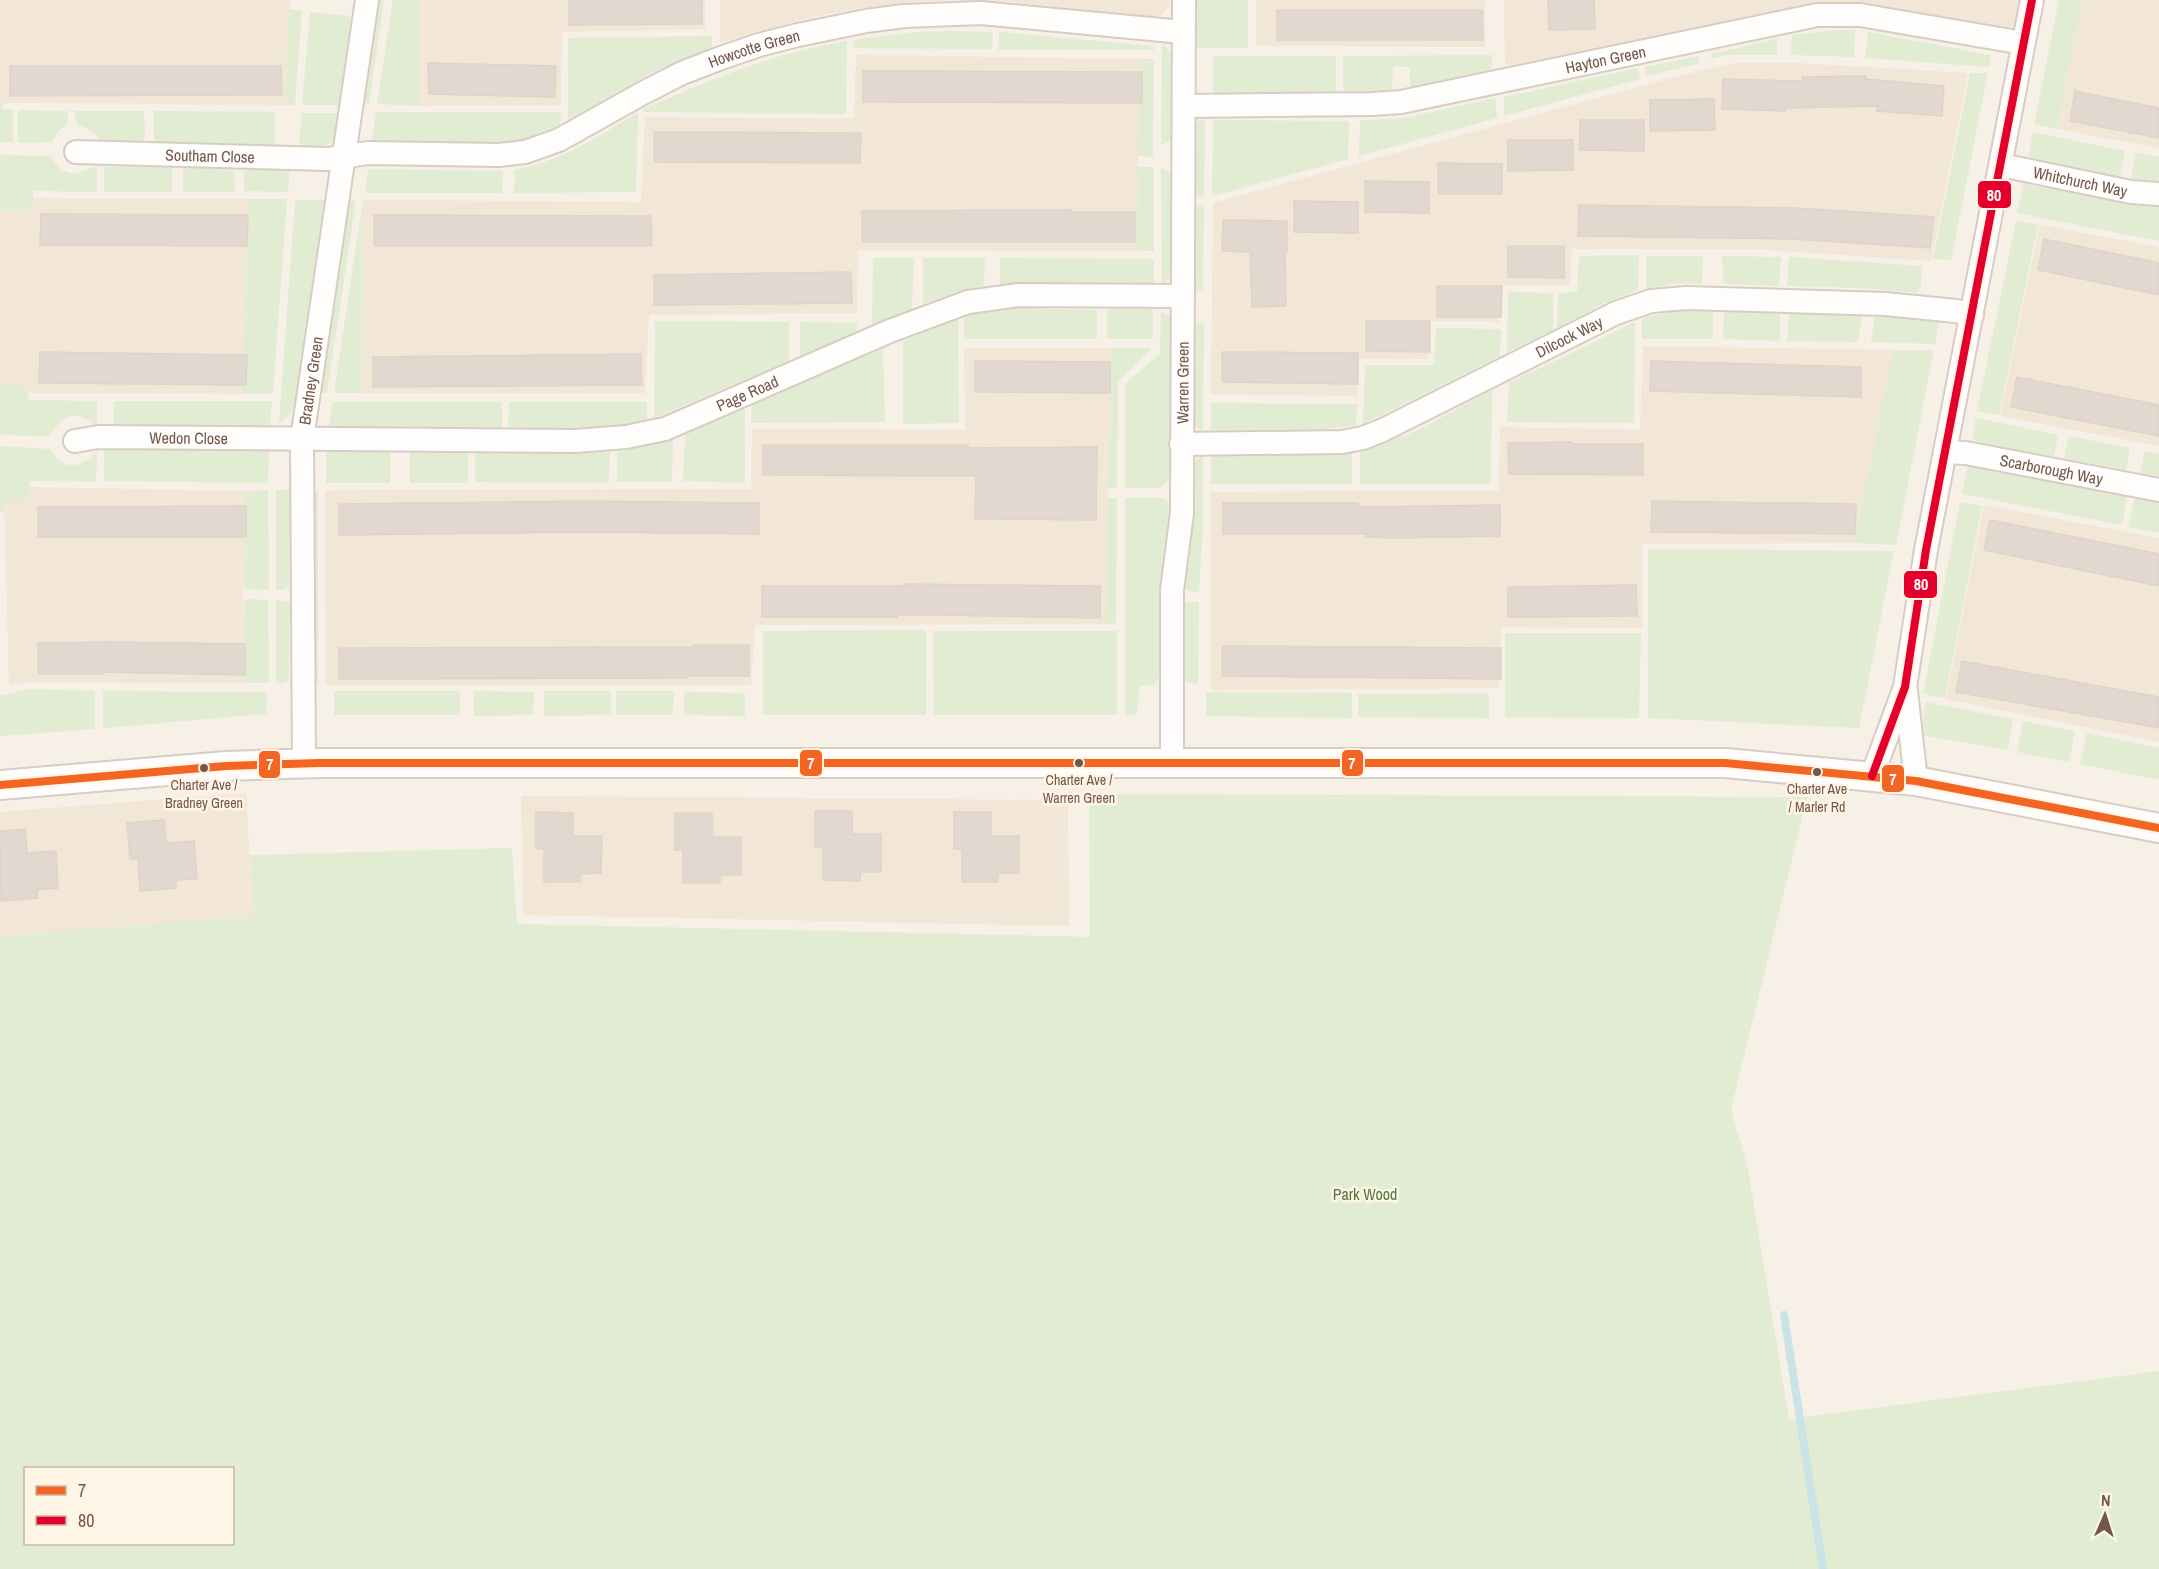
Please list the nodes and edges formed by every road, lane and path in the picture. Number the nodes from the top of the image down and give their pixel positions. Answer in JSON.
{"nodes":[{"id":1,"x":367,"y":0,"type":"edge"},
{"id":2,"x":1184,"y":0,"type":"edge"},
{"id":3,"x":2032,"y":0,"type":"edge"},
{"id":4,"x":1184,"y":32,"type":"junction"},
{"id":5,"x":2023,"y":43,"type":"junction"},
{"id":6,"x":1184,"y":106,"type":"junction"},
{"id":7,"x":76,"y":152,"type":"dead end"},
{"id":8,"x":343,"y":158,"type":"junction"},
{"id":9,"x":2001,"y":165,"type":"junction"},
{"id":10,"x":2159,"y":194,"type":"edge"},
{"id":11,"x":1183,"y":296,"type":"junction"},
{"id":12,"x":1971,"y":315,"type":"junction"},
{"id":13,"x":302,"y":439,"type":"junction"},
{"id":14,"x":75,"y":441,"type":"dead end"},
{"id":15,"x":1182,"y":444,"type":"junction"},
{"id":16,"x":1945,"y":452,"type":"junction"},
{"id":17,"x":2159,"y":490,"type":"edge"},
{"id":18,"x":1905,"y":687,"type":"junction"},
{"id":19,"x":304,"y":764,"type":"junction"},
{"id":20,"x":1172,"y":764,"type":"junction"},
{"id":21,"x":1872,"y":776,"type":"junction"},
{"id":22,"x":1916,"y":781,"type":"junction"},
{"id":23,"x":0,"y":785,"type":"edge"},
{"id":24,"x":2159,"y":828,"type":"edge"}],
"edges":[{"from":1,"to":8,"type":"street","name":"Bradney Green"},
{"from":2,"to":4,"type":"street","name":"Warren Green"},
{"from":3,"to":5,"type":"street"},
{"from":4,"to":6,"type":"street","name":"Warren Green"},
{"from":4,"to":8,"type":"street","name":"Howcotte Green"},
{"from":5,"to":6,"type":"street","name":"Hayton Green"},
{"from":5,"to":9,"type":"street"},
{"from":6,"to":11,"type":"street","name":"Warren Green"},
{"from":7,"to":8,"type":"street","name":"Southam Close"},
{"from":8,"to":13,"type":"street","name":"Bradney Green"},
{"from":9,"to":10,"type":"street","name":"Whitchurch Way"},
{"from":9,"to":12,"type":"street"},
{"from":11,"to":13,"type":"street","name":"Page Road"},
{"from":11,"to":15,"type":"street","name":"Warren Green"},
{"from":12,"to":15,"type":"street","name":"Dilcock Way"},
{"from":12,"to":16,"type":"street"},
{"from":13,"to":14,"type":"street","name":"Wedon Close"},
{"from":13,"to":19,"type":"street","name":"Bradney Green"},
{"from":15,"to":20,"type":"street","name":"Warren Green"},
{"from":16,"to":17,"type":"street","name":"Scarborough Way"},
{"from":16,"to":18,"type":"street"},
{"from":18,"to":21,"type":"street"},
{"from":18,"to":22,"type":"street"},
{"from":19,"to":20,"type":"street"},
{"from":19,"to":23,"type":"street"},
{"from":20,"to":21,"type":"street"},
{"from":21,"to":22,"type":"street"},
{"from":22,"to":24,"type":"street"}]}
